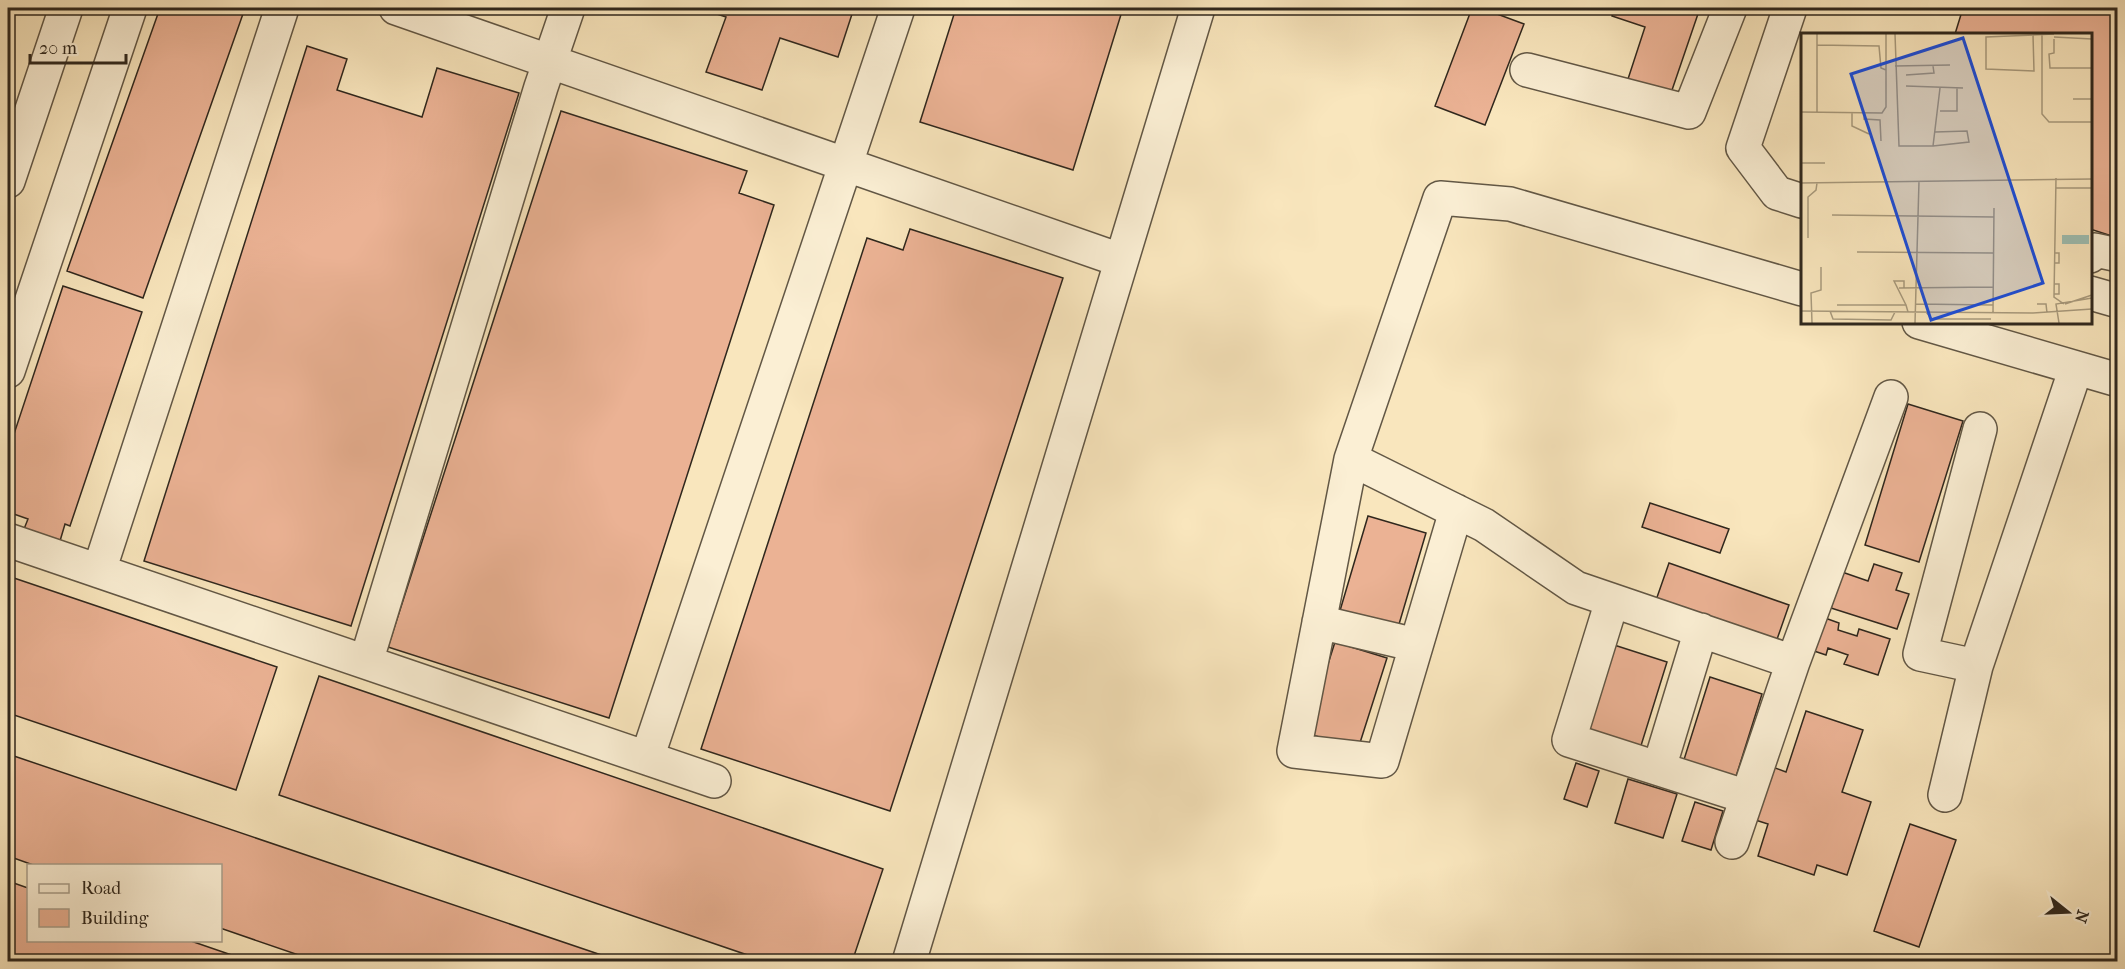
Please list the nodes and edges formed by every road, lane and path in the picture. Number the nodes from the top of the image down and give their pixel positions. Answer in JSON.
{"nodes":[{"id":1,"x":66,"y":8,"type":"edge"},
{"id":2,"x":130,"y":8,"type":"edge"},
{"id":3,"x":282,"y":8,"type":"edge"},
{"id":4,"x":396,"y":8,"type":"edge"},
{"id":5,"x":568,"y":8,"type":"edge"},
{"id":6,"x":897,"y":8,"type":"edge"},
{"id":7,"x":1198,"y":8,"type":"edge"},
{"id":8,"x":1731,"y":8,"type":"edge"},
{"id":9,"x":1787,"y":8,"type":"edge"},
{"id":10,"x":549,"y":60,"type":"junction"},
{"id":11,"x":1527,"y":70,"type":"dead end"},
{"id":12,"x":845,"y":164,"type":"junction"},
{"id":13,"x":8,"y":180,"type":"edge"},
{"id":14,"x":1801,"y":200,"type":"edge"},
{"id":15,"x":2092,"y":254,"type":"edge"},
{"id":16,"x":2118,"y":255,"type":"edge"},
{"id":17,"x":1120,"y":260,"type":"junction"},
{"id":18,"x":1801,"y":288,"type":"edge"},
{"id":19,"x":2092,"y":293,"type":"edge"},
{"id":20,"x":2118,"y":301,"type":"edge"},
{"id":21,"x":1925,"y":324,"type":"edge"},
{"id":22,"x":2076,"y":368,"type":"junction"},
{"id":23,"x":8,"y":371,"type":"edge"},
{"id":24,"x":2118,"y":380,"type":"edge"},
{"id":25,"x":1891,"y":397,"type":"dead end"},
{"id":26,"x":1980,"y":429,"type":"dead end"},
{"id":27,"x":1351,"y":459,"type":"junction"},
{"id":28,"x":1456,"y":511,"type":"junction"},
{"id":29,"x":8,"y":540,"type":"edge"},
{"id":30,"x":99,"y":571,"type":"junction"},
{"id":31,"x":1612,"y":601,"type":"junction"},
{"id":32,"x":1319,"y":622,"type":"junction"},
{"id":33,"x":1701,"y":630,"type":"junction"},
{"id":34,"x":1416,"y":645,"type":"junction"},
{"id":35,"x":366,"y":662,"type":"junction"},
{"id":36,"x":1793,"y":662,"type":"junction"},
{"id":37,"x":1976,"y":666,"type":"junction"},
{"id":38,"x":647,"y":758,"type":"junction"},
{"id":39,"x":1659,"y":768,"type":"junction"},
{"id":40,"x":714,"y":781,"type":"dead end"},
{"id":41,"x":1945,"y":795,"type":"dead end"},
{"id":42,"x":1747,"y":797,"type":"junction"},
{"id":43,"x":1732,"y":842,"type":"dead end"},
{"id":44,"x":909,"y":962,"type":"edge"}],
"edges":[{"from":1,"to":13,"type":"street"},
{"from":2,"to":23,"type":"street"},
{"from":3,"to":30,"type":"street"},
{"from":4,"to":10,"type":"street"},
{"from":5,"to":10,"type":"street"},
{"from":6,"to":12,"type":"street"},
{"from":7,"to":17,"type":"street"},
{"from":8,"to":11,"type":"street"},
{"from":9,"to":14,"type":"street"},
{"from":10,"to":12,"type":"street"},
{"from":10,"to":35,"type":"street"},
{"from":12,"to":17,"type":"street"},
{"from":12,"to":38,"type":"street"},
{"from":15,"to":16,"type":"street"},
{"from":17,"to":44,"type":"street"},
{"from":18,"to":27,"type":"street"},
{"from":19,"to":20,"type":"street"},
{"from":21,"to":22,"type":"street"},
{"from":22,"to":24,"type":"street"},
{"from":22,"to":37,"type":"street"},
{"from":25,"to":36,"type":"street"},
{"from":26,"to":37,"type":"street"},
{"from":27,"to":28,"type":"street"},
{"from":27,"to":32,"type":"street"},
{"from":28,"to":31,"type":"street"},
{"from":28,"to":34,"type":"street"},
{"from":29,"to":30,"type":"street"},
{"from":30,"to":35,"type":"street"},
{"from":31,"to":33,"type":"street"},
{"from":31,"to":39,"type":"street"},
{"from":32,"to":34,"type":"street"},
{"from":32,"to":34,"type":"street"},
{"from":33,"to":36,"type":"street"},
{"from":33,"to":39,"type":"street"},
{"from":35,"to":38,"type":"street"},
{"from":36,"to":42,"type":"street"},
{"from":37,"to":41,"type":"street"},
{"from":38,"to":40,"type":"street"},
{"from":39,"to":42,"type":"street"},
{"from":42,"to":43,"type":"street"}]}
